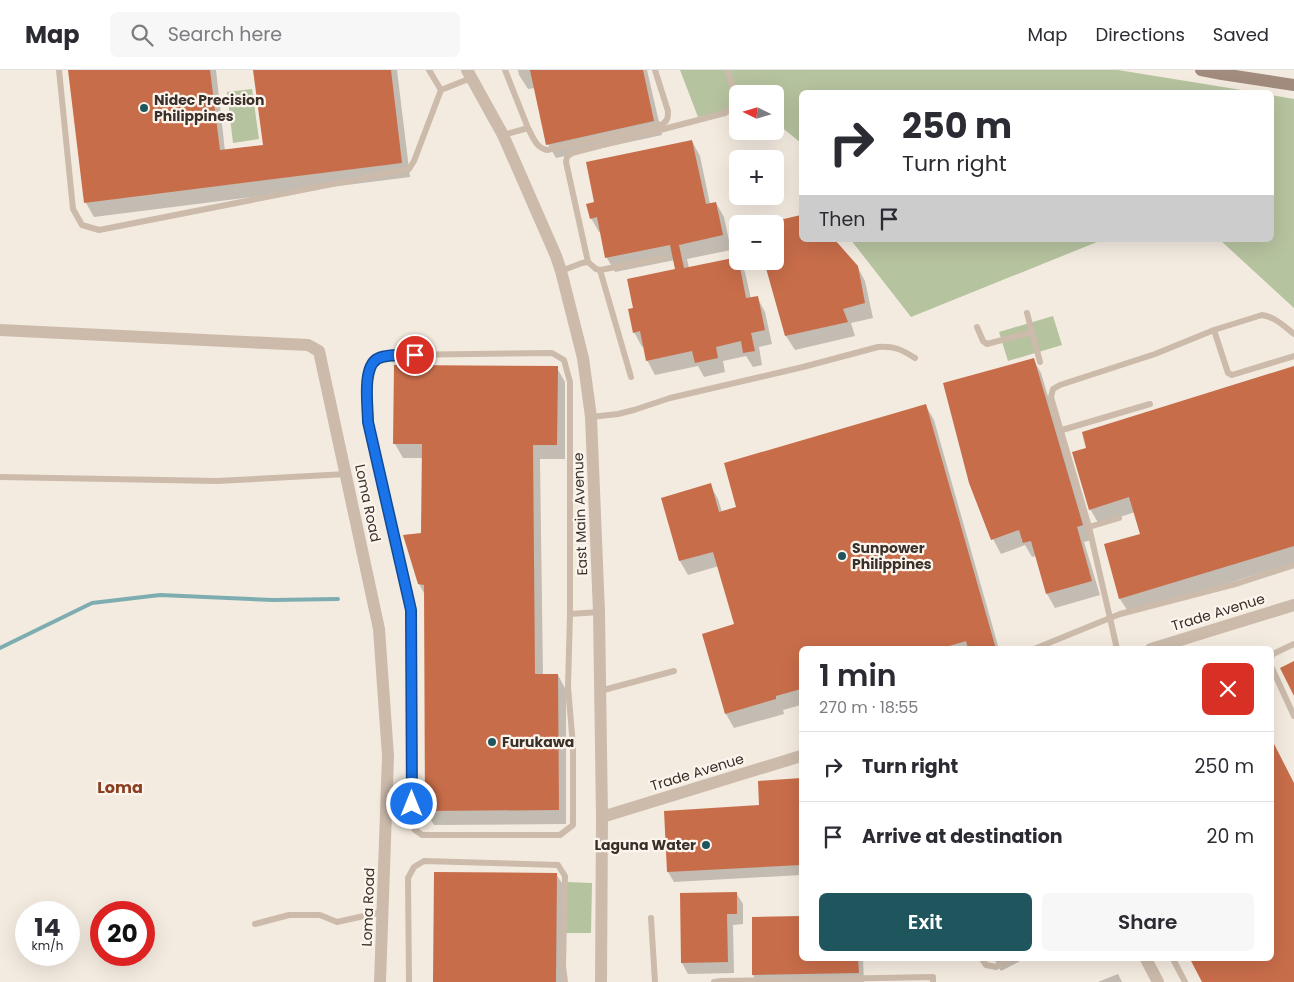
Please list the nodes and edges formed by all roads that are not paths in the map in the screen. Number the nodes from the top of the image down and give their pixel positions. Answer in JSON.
{"nodes":[{"id":1,"x":59,"y":70,"type":"edge"},
{"id":2,"x":429,"y":70,"type":"edge"},
{"id":3,"x":505,"y":70,"type":"edge"},
{"id":4,"x":655,"y":70,"type":"edge"},
{"id":5,"x":728,"y":70,"type":"edge"},
{"id":6,"x":1201,"y":70,"type":"edge"},
{"id":7,"x":469,"y":74,"type":"edge"},
{"id":8,"x":1294,"y":85,"type":"edge"},
{"id":9,"x":441,"y":90,"type":"junction"},
{"id":10,"x":528,"y":128,"type":"junction"},
{"id":11,"x":503,"y":135,"type":"junction"},
{"id":12,"x":664,"y":258,"type":"dead end"},
{"id":13,"x":588,"y":262,"type":"junction"},
{"id":14,"x":600,"y":270,"type":"junction"},
{"id":15,"x":561,"y":271,"type":"junction"},
{"id":16,"x":1027,"y":313,"type":"dead end"},
{"id":17,"x":977,"y":327,"type":"dead end"},
{"id":18,"x":0,"y":330,"type":"edge"},
{"id":19,"x":1214,"y":330,"type":"junction"},
{"id":20,"x":1032,"y":332,"type":"junction"},
{"id":21,"x":1294,"y":334,"type":"edge"},
{"id":22,"x":1294,"y":356,"type":"edge"},
{"id":23,"x":915,"y":358,"type":"dead end"},
{"id":24,"x":1040,"y":362,"type":"dead end"},
{"id":25,"x":631,"y":377,"type":"dead end"},
{"id":26,"x":1150,"y":404,"type":"dead end"},
{"id":27,"x":591,"y":417,"type":"junction"},
{"id":28,"x":1062,"y":430,"type":"junction"},
{"id":29,"x":347,"y":474,"type":"junction"},
{"id":30,"x":0,"y":476,"type":"edge"},
{"id":31,"x":1119,"y":518,"type":"dead end"},
{"id":32,"x":1089,"y":527,"type":"junction"},
{"id":33,"x":1294,"y":565,"type":"edge"},
{"id":34,"x":1294,"y":605,"type":"edge"},
{"id":35,"x":599,"y":612,"type":"junction"},
{"id":36,"x":570,"y":614,"type":"junction"},
{"id":37,"x":1110,"y":618,"type":"junction"},
{"id":38,"x":1294,"y":644,"type":"edge"},
{"id":39,"x":1041,"y":646,"type":"edge"},
{"id":40,"x":1116,"y":646,"type":"edge"},
{"id":41,"x":1161,"y":646,"type":"edge"},
{"id":42,"x":1274,"y":654,"type":"edge"},
{"id":43,"x":674,"y":671,"type":"dead end"},
{"id":44,"x":1274,"y":673,"type":"edge"},
{"id":45,"x":600,"y":691,"type":"junction"},
{"id":46,"x":1294,"y":716,"type":"edge"},
{"id":47,"x":799,"y":757,"type":"edge"},
{"id":48,"x":602,"y":817,"type":"junction"},
{"id":49,"x":382,"y":912,"type":"junction"},
{"id":50,"x":651,"y":918,"type":"dead end"},
{"id":51,"x":255,"y":924,"type":"dead end"},
{"id":52,"x":983,"y":961,"type":"edge"},
{"id":53,"x":1008,"y":961,"type":"edge"},
{"id":54,"x":1147,"y":961,"type":"edge"},
{"id":55,"x":1174,"y":961,"type":"edge"},
{"id":56,"x":380,"y":982,"type":"edge"},
{"id":57,"x":409,"y":982,"type":"edge"},
{"id":58,"x":565,"y":982,"type":"edge"},
{"id":59,"x":601,"y":982,"type":"edge"},
{"id":60,"x":655,"y":982,"type":"edge"},
{"id":61,"x":714,"y":982,"type":"edge"},
{"id":62,"x":933,"y":982,"type":"edge"},
{"id":63,"x":1158,"y":982,"type":"edge"},
{"id":64,"x":1186,"y":982,"type":"edge"}],
"edges":[{"from":1,"to":9,"type":"lane"},
{"from":2,"to":9,"type":"lane"},
{"from":3,"to":10,"type":"lane"},
{"from":4,"to":10,"type":"lane"},
{"from":5,"to":13,"type":"lane"},
{"from":6,"to":8,"type":"main road"},
{"from":7,"to":9,"type":"lane"},
{"from":7,"to":11,"type":"street","name":"East Main Avenue"},
{"from":10,"to":11,"type":"lane"},
{"from":11,"to":15,"type":"street","name":"East Main Avenue"},
{"from":12,"to":14,"type":"lane"},
{"from":13,"to":14,"type":"lane"},
{"from":13,"to":15,"type":"lane"},
{"from":14,"to":25,"type":"lane"},
{"from":15,"to":27,"type":"street","name":"East Main Avenue"},
{"from":16,"to":20,"type":"lane"},
{"from":17,"to":20,"type":"lane"},
{"from":18,"to":29,"type":"street","name":"Loma Road"},
{"from":19,"to":21,"type":"lane"},
{"from":19,"to":22,"type":"lane"},
{"from":19,"to":28,"type":"lane"},
{"from":20,"to":24,"type":"lane"},
{"from":23,"to":27,"type":"lane"},
{"from":26,"to":28,"type":"lane"},
{"from":27,"to":35,"type":"street","name":"East Main Avenue"},
{"from":28,"to":32,"type":"lane"},
{"from":29,"to":30,"type":"lane"},
{"from":29,"to":49,"type":"street","name":"Loma Road"},
{"from":31,"to":32,"type":"lane"},
{"from":32,"to":37,"type":"lane"},
{"from":33,"to":37,"type":"lane"},
{"from":34,"to":41,"type":"street","name":"Trade Avenue"},
{"from":35,"to":36,"type":"lane"},
{"from":35,"to":45,"type":"street","name":"East Main Avenue"},
{"from":36,"to":36,"type":"lane"},
{"from":37,"to":39,"type":"lane"},
{"from":37,"to":40,"type":"lane"},
{"from":38,"to":42,"type":"lane"},
{"from":43,"to":45,"type":"lane"},
{"from":44,"to":46,"type":"lane"},
{"from":45,"to":48,"type":"street","name":"East Main Avenue"},
{"from":47,"to":48,"type":"street","name":"Trade Avenue"},
{"from":48,"to":59,"type":"street","name":"East Main Avenue"},
{"from":49,"to":51,"type":"lane"},
{"from":49,"to":56,"type":"street","name":"Loma Road"},
{"from":50,"to":60,"type":"lane"},
{"from":52,"to":53,"type":"lane"},
{"from":54,"to":63,"type":"street"},
{"from":55,"to":64,"type":"lane"},
{"from":57,"to":58,"type":"lane"},
{"from":61,"to":62,"type":"lane"}]}
